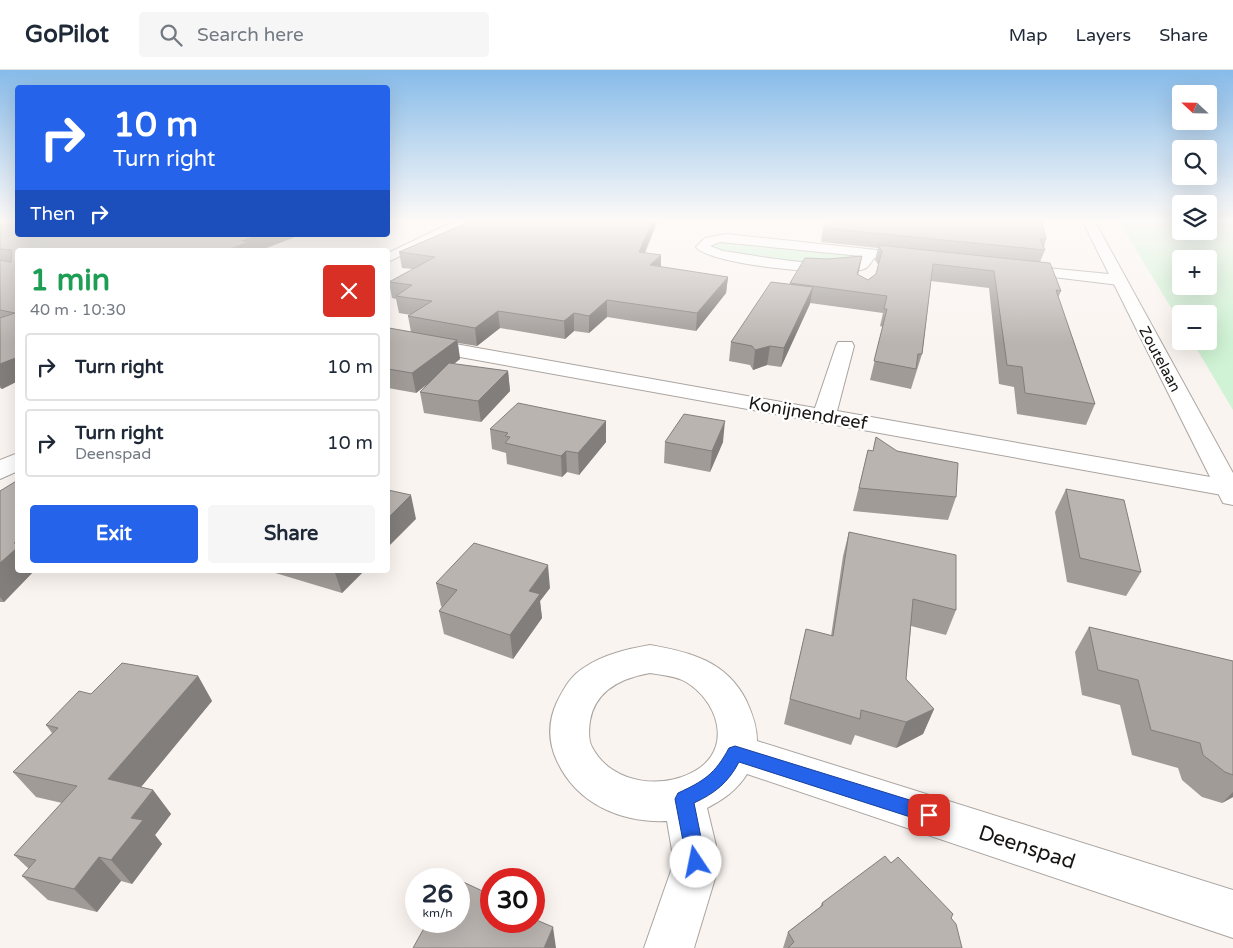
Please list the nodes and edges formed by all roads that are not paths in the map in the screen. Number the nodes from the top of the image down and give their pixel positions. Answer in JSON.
{"nodes":[{"id":1,"x":771,"y":261,"type":"edge"},
{"id":2,"x":863,"y":261,"type":"edge"},
{"id":3,"x":868,"y":261,"type":"edge"},
{"id":4,"x":1109,"y":261,"type":"edge"},
{"id":5,"x":1002,"y":267,"type":"edge"},
{"id":6,"x":1119,"y":280,"type":"junction"},
{"id":7,"x":866,"y":282,"type":"edge"},
{"id":8,"x":390,"y":338,"type":"edge"},
{"id":9,"x":845,"y":346,"type":"dead end"},
{"id":10,"x":824,"y":416,"type":"junction"},
{"id":11,"x":15,"y":462,"type":"edge"},
{"id":12,"x":0,"y":471,"type":"edge"},
{"id":13,"x":1231,"y":492,"type":"edge"},
{"id":14,"x":735,"y":753,"type":"junction"},
{"id":15,"x":684,"y":799,"type":"junction"},
{"id":16,"x":1233,"y":914,"type":"edge"},
{"id":17,"x":670,"y":948,"type":"edge"}],
"edges":[{"from":1,"to":2,"type":"street"},
{"from":3,"to":7,"type":"street"},
{"from":4,"to":6,"type":"street","name":"Zoutelaan"},
{"from":5,"to":6,"type":"street"},
{"from":6,"to":13,"type":"street","name":"Zoutelaan"},
{"from":8,"to":10,"type":"street","name":"Konijnendreef"},
{"from":9,"to":10,"type":"street"},
{"from":10,"to":13,"type":"street","name":"Konijnendreef"},
{"from":11,"to":12,"type":"street"},
{"from":14,"to":15,"type":"street"},
{"from":14,"to":15,"type":"street"},
{"from":14,"to":16,"type":"street","name":"Deenspad"},
{"from":15,"to":17,"type":"street"}]}
